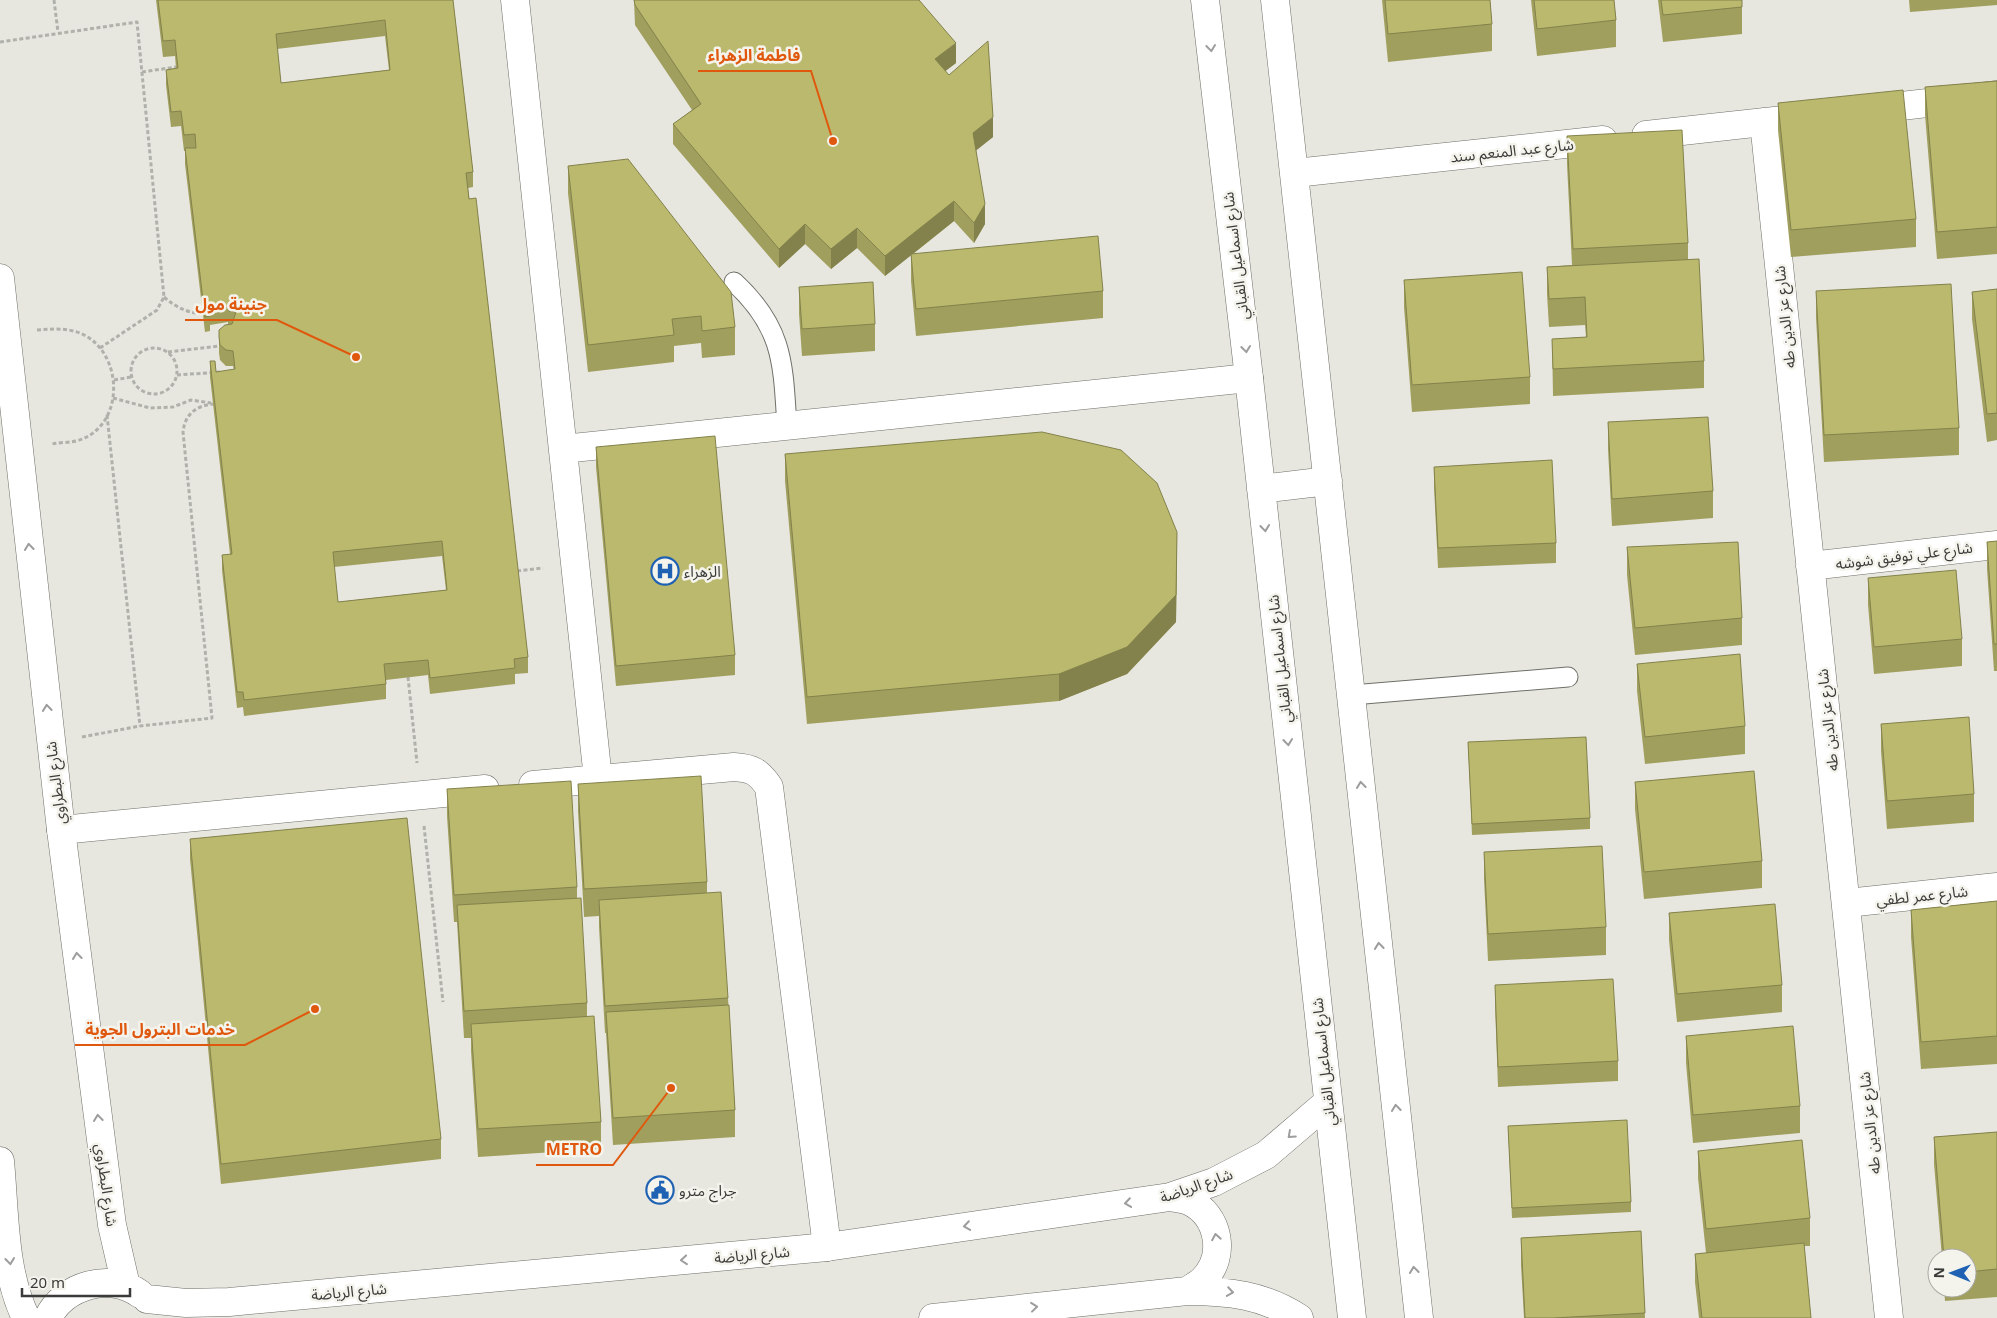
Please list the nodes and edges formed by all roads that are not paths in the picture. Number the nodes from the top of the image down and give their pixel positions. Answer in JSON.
{"nodes":[{"id":1,"x":516,"y":0,"type":"edge"},
{"id":2,"x":1205,"y":0,"type":"edge"},
{"id":3,"x":1275,"y":0,"type":"edge"},
{"id":4,"x":1997,"y":95,"type":"edge"},
{"id":5,"x":1842,"y":113,"type":"edge"},
{"id":6,"x":1803,"y":118,"type":"edge"},
{"id":7,"x":1764,"y":122,"type":"junction"},
{"id":8,"x":1295,"y":173,"type":"junction"},
{"id":9,"x":0,"y":278,"type":"edge"},
{"id":10,"x":734,"y":282,"type":"dead end"},
{"id":11,"x":1249,"y":378,"type":"junction"},
{"id":12,"x":787,"y":427,"type":"junction"},
{"id":13,"x":563,"y":450,"type":"junction"},
{"id":14,"x":1328,"y":481,"type":"junction"},
{"id":15,"x":1261,"y":489,"type":"junction"},
{"id":16,"x":1997,"y":545,"type":"edge"},
{"id":17,"x":1810,"y":566,"type":"junction"},
{"id":18,"x":1568,"y":677,"type":"dead end"},
{"id":19,"x":1352,"y":695,"type":"junction"},
{"id":20,"x":598,"y":779,"type":"junction"},
{"id":21,"x":61,"y":830,"type":"junction"},
{"id":22,"x":1997,"y":887,"type":"edge"},
{"id":23,"x":1847,"y":903,"type":"junction"},
{"id":24,"x":1328,"y":1102,"type":"junction"},
{"id":25,"x":0,"y":1160,"type":"edge"},
{"id":26,"x":1170,"y":1197,"type":"junction"},
{"id":27,"x":828,"y":1247,"type":"junction"},
{"id":28,"x":1187,"y":1291,"type":"junction"},
{"id":29,"x":145,"y":1301,"type":"edge"},
{"id":30,"x":26,"y":1318,"type":"edge"},
{"id":31,"x":48,"y":1318,"type":"edge"},
{"id":32,"x":933,"y":1318,"type":"edge"},
{"id":33,"x":1299,"y":1318,"type":"edge"},
{"id":34,"x":1352,"y":1318,"type":"edge"},
{"id":35,"x":1419,"y":1318,"type":"edge"},
{"id":36,"x":1889,"y":1318,"type":"edge"}],
"edges":[{"from":1,"to":13,"type":"street"},
{"from":2,"to":11,"type":"street","name":"شارع اسماعيل القباني","one_way":true},
{"from":3,"to":8,"type":"street"},
{"from":4,"to":5,"type":"street"},
{"from":6,"to":7,"type":"street","name":"شارع عبد المنعم سند"},
{"from":7,"to":8,"type":"street","name":"شارع عبد المنعم سند"},
{"from":7,"to":17,"type":"street","name":"شارع عز الدين طه"},
{"from":8,"to":14,"type":"street"},
{"from":21,"to":9,"type":"street","name":"شارع البطراوي","one_way":true},
{"from":10,"to":12,"type":"lane"},
{"from":11,"to":12,"type":"street"},
{"from":11,"to":15,"type":"street","name":"شارع اسماعيل القباني"},
{"from":12,"to":13,"type":"street"},
{"from":13,"to":20,"type":"street"},
{"from":14,"to":15,"type":"street"},
{"from":14,"to":19,"type":"street"},
{"from":15,"to":24,"type":"street","name":"شارع اسماعيل القباني","one_way":true},
{"from":16,"to":17,"type":"street","name":"شارع علي توفيق شوشه"},
{"from":17,"to":23,"type":"street","name":"شارع عز الدين طه"},
{"from":18,"to":19,"type":"lane"},
{"from":35,"to":19,"type":"street","one_way":true},
{"from":20,"to":21,"type":"street"},
{"from":20,"to":27,"type":"street"},
{"from":29,"to":21,"type":"street","name":"شارع البطراوي","one_way":true},
{"from":22,"to":23,"type":"street","name":"شارع عمر لطفي"},
{"from":23,"to":36,"type":"street","name":"شارع عز الدين طه"},
{"from":24,"to":26,"type":"street","name":"شارع الرياضة","one_way":true},
{"from":24,"to":34,"type":"street","name":"شارع اسماعيل القباني"},
{"from":25,"to":30,"type":"street","one_way":true},
{"from":26,"to":27,"type":"street","name":"شارع الرياضة","one_way":true},
{"from":28,"to":26,"type":"street","one_way":true},
{"from":27,"to":29,"type":"street","name":"شارع الرياضة","one_way":true},
{"from":32,"to":28,"type":"street","one_way":true},
{"from":28,"to":33,"type":"street","one_way":true},
{"from":29,"to":31,"type":"street","name":"شارع الرياضة"}]}
